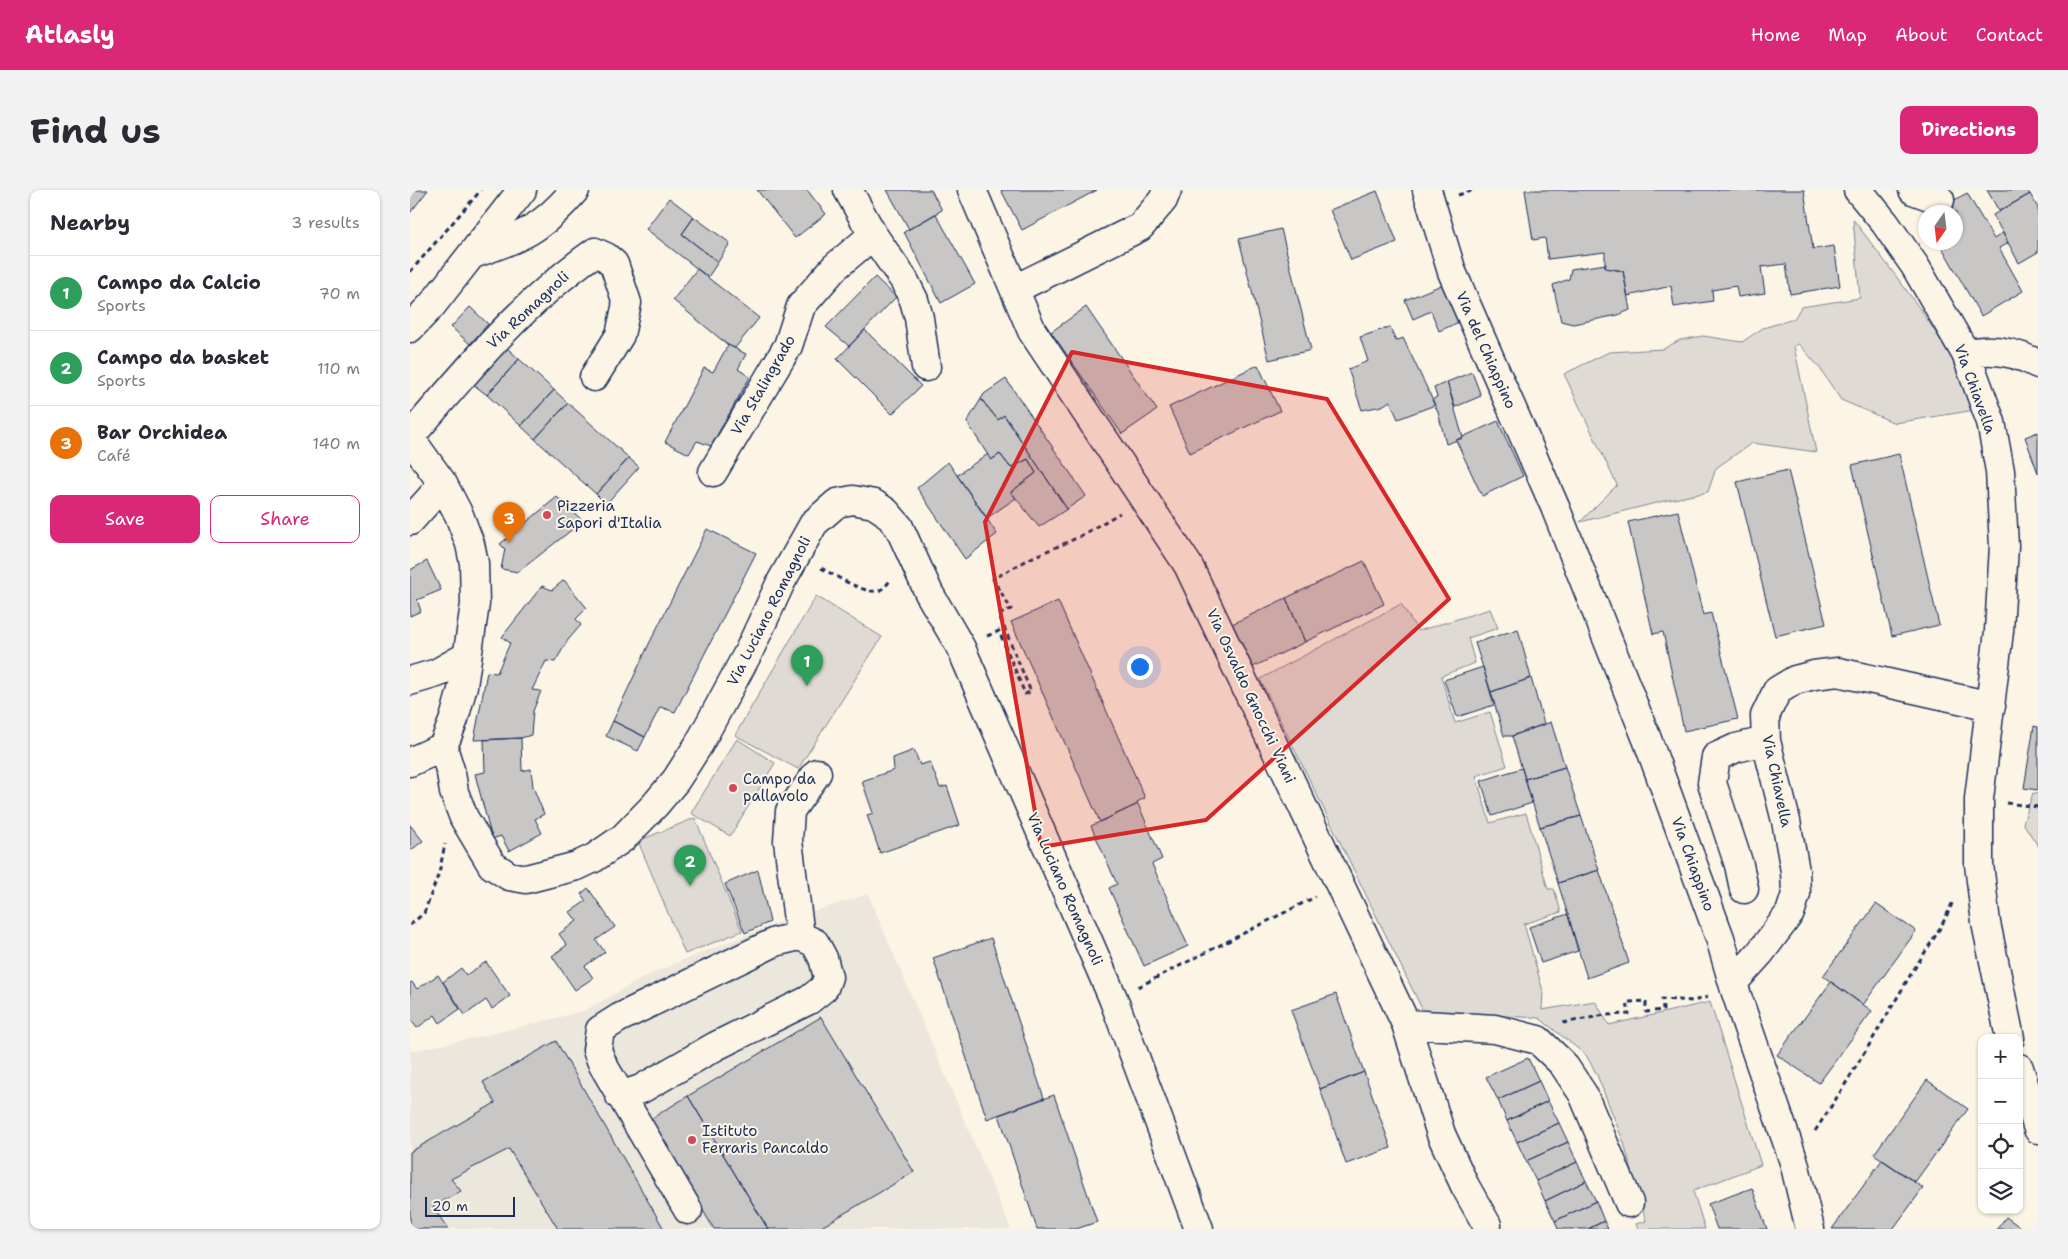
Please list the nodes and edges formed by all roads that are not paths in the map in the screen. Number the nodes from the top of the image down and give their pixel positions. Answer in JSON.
{"nodes":[{"id":1,"x":522,"y":190,"type":"edge"},
{"id":2,"x":575,"y":190,"type":"edge"},
{"id":3,"x":848,"y":190,"type":"edge"},
{"id":4,"x":972,"y":190,"type":"edge"},
{"id":5,"x":1167,"y":190,"type":"edge"},
{"id":6,"x":1427,"y":190,"type":"edge"},
{"id":7,"x":1858,"y":190,"type":"edge"},
{"id":8,"x":1913,"y":190,"type":"edge"},
{"id":9,"x":1940,"y":200,"type":"dead end"},
{"id":10,"x":873,"y":235,"type":"junction"},
{"id":11,"x":473,"y":254,"type":"junction"},
{"id":12,"x":1015,"y":288,"type":"junction"},
{"id":13,"x":410,"y":328,"type":"edge"},
{"id":14,"x":1966,"y":354,"type":"junction"},
{"id":15,"x":2038,"y":364,"type":"edge"},
{"id":16,"x":926,"y":367,"type":"dead end"},
{"id":17,"x":594,"y":377,"type":"dead end"},
{"id":18,"x":410,"y":437,"type":"edge"},
{"id":19,"x":713,"y":472,"type":"dead end"},
{"id":20,"x":443,"y":484,"type":"junction"},
{"id":21,"x":1555,"y":506,"type":"joint"},
{"id":22,"x":410,"y":521,"type":"edge"},
{"id":23,"x":467,"y":656,"type":"junction"},
{"id":24,"x":410,"y":681,"type":"edge"},
{"id":25,"x":1990,"y":706,"type":"junction"},
{"id":26,"x":1766,"y":741,"type":"junction"},
{"id":27,"x":443,"y":746,"type":"junction"},
{"id":28,"x":410,"y":762,"type":"edge"},
{"id":29,"x":817,"y":773,"type":"dead end"},
{"id":30,"x":1744,"y":889,"type":"dead end"},
{"id":31,"x":800,"y":936,"type":"junction"},
{"id":32,"x":1733,"y":983,"type":"junction"},
{"id":33,"x":1406,"y":1024,"type":"junction"},
{"id":34,"x":2009,"y":1034,"type":"edge"},
{"id":35,"x":2022,"y":1079,"type":"edge"},
{"id":36,"x":620,"y":1096,"type":"junction"},
{"id":37,"x":2038,"y":1128,"type":"edge"},
{"id":38,"x":1629,"y":1203,"type":"dead end"},
{"id":39,"x":688,"y":1210,"type":"dead end"},
{"id":40,"x":1487,"y":1225,"type":"dead end"},
{"id":41,"x":1199,"y":1229,"type":"edge"},
{"id":42,"x":1810,"y":1229,"type":"edge"}],
"edges":[{"from":1,"to":11,"type":"street"},
{"from":2,"to":11,"type":"street"},
{"from":3,"to":10,"type":"street"},
{"from":4,"to":12,"type":"street","name":"Via Osvaldo Gnocchi Viani"},
{"from":5,"to":12,"type":"street"},
{"from":6,"to":21,"type":"street","name":"Via del Chiappino"},
{"from":7,"to":14,"type":"street","name":"Via Chiavella"},
{"from":8,"to":9,"type":"street"},
{"from":10,"to":16,"type":"street"},
{"from":10,"to":19,"type":"street","name":"Via Stalingrado"},
{"from":11,"to":13,"type":"street"},
{"from":12,"to":33,"type":"street","name":"Via Osvaldo Gnocchi Viani"},
{"from":14,"to":15,"type":"street"},
{"from":14,"to":25,"type":"street","name":"Via Chiavella"},
{"from":17,"to":18,"type":"street","name":"Via Romagnoli"},
{"from":18,"to":20,"type":"street"},
{"from":20,"to":22,"type":"street"},
{"from":20,"to":23,"type":"street"},
{"from":21,"to":32,"type":"street","name":"Via Chiappino"},
{"from":23,"to":24,"type":"street"},
{"from":23,"to":27,"type":"street"},
{"from":25,"to":26,"type":"street","name":"Via Chiavella"},
{"from":25,"to":34,"type":"street","name":"Via Chiavella"},
{"from":26,"to":30,"type":"street"},
{"from":26,"to":32,"type":"street","name":"Via Chiavella"},
{"from":27,"to":28,"type":"street"},
{"from":27,"to":41,"type":"street","name":"Via Luciano Romagnoli"},
{"from":29,"to":31,"type":"street"},
{"from":31,"to":36,"type":"street"},
{"from":31,"to":36,"type":"street"},
{"from":32,"to":42,"type":"street","name":"Via Chiappino"},
{"from":33,"to":38,"type":"street"},
{"from":33,"to":40,"type":"street","name":"Via Osvaldo Gnocchi Viani"},
{"from":35,"to":37,"type":"street"},
{"from":36,"to":39,"type":"street"}]}
